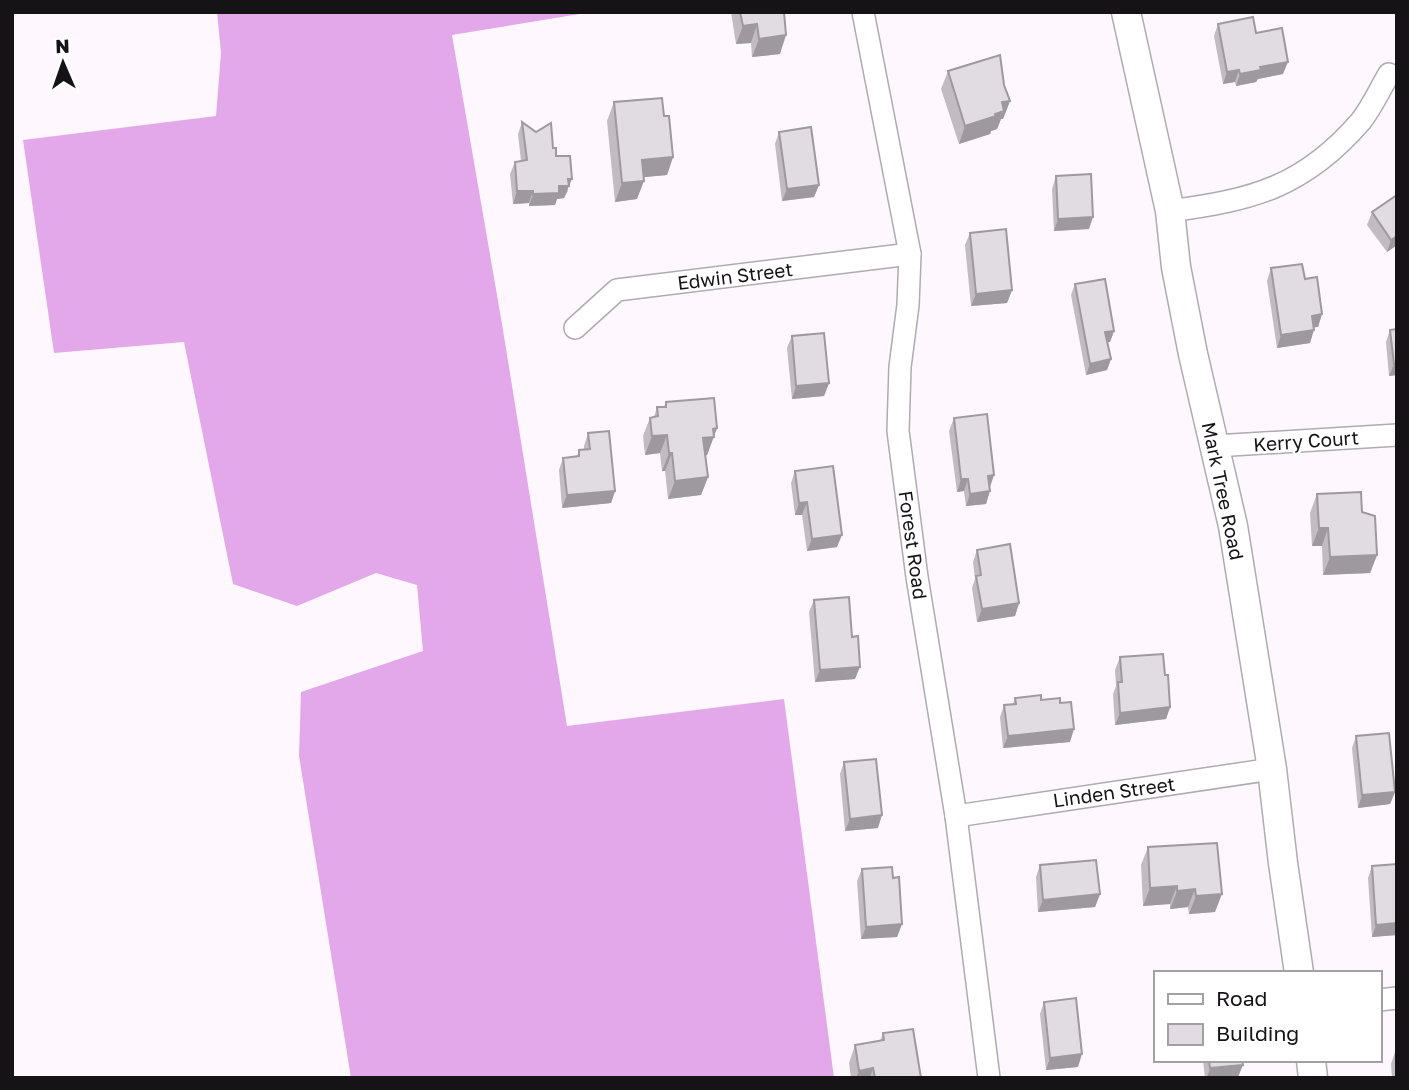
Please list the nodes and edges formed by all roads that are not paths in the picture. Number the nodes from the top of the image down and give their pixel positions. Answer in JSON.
{"nodes":[{"id":1,"x":863,"y":12,"type":"edge"},
{"id":2,"x":1126,"y":12,"type":"edge"},
{"id":3,"x":1389,"y":74,"type":"dead end"},
{"id":4,"x":1170,"y":211,"type":"junction"},
{"id":5,"x":910,"y":254,"type":"junction"},
{"id":6,"x":575,"y":328,"type":"dead end"},
{"id":7,"x":1397,"y":435,"type":"edge"},
{"id":8,"x":1214,"y":446,"type":"junction"},
{"id":9,"x":1272,"y":769,"type":"junction"},
{"id":10,"x":956,"y":816,"type":"junction"},
{"id":11,"x":1300,"y":971,"type":"edge"},
{"id":12,"x":989,"y":1078,"type":"edge"}],
"edges":[{"from":1,"to":5,"type":"street","name":"Forest Road"},
{"from":2,"to":4,"type":"street","name":"Mark Tree Road"},
{"from":3,"to":4,"type":"street"},
{"from":4,"to":8,"type":"street","name":"Mark Tree Road"},
{"from":5,"to":6,"type":"street","name":"Edwin Street"},
{"from":5,"to":10,"type":"street","name":"Forest Road"},
{"from":7,"to":8,"type":"street","name":"Kerry Court"},
{"from":8,"to":9,"type":"street","name":"Mark Tree Road"},
{"from":9,"to":10,"type":"street","name":"Linden Street"},
{"from":9,"to":11,"type":"street","name":"Mark Tree Road"},
{"from":10,"to":12,"type":"street","name":"Forest Road"}]}
